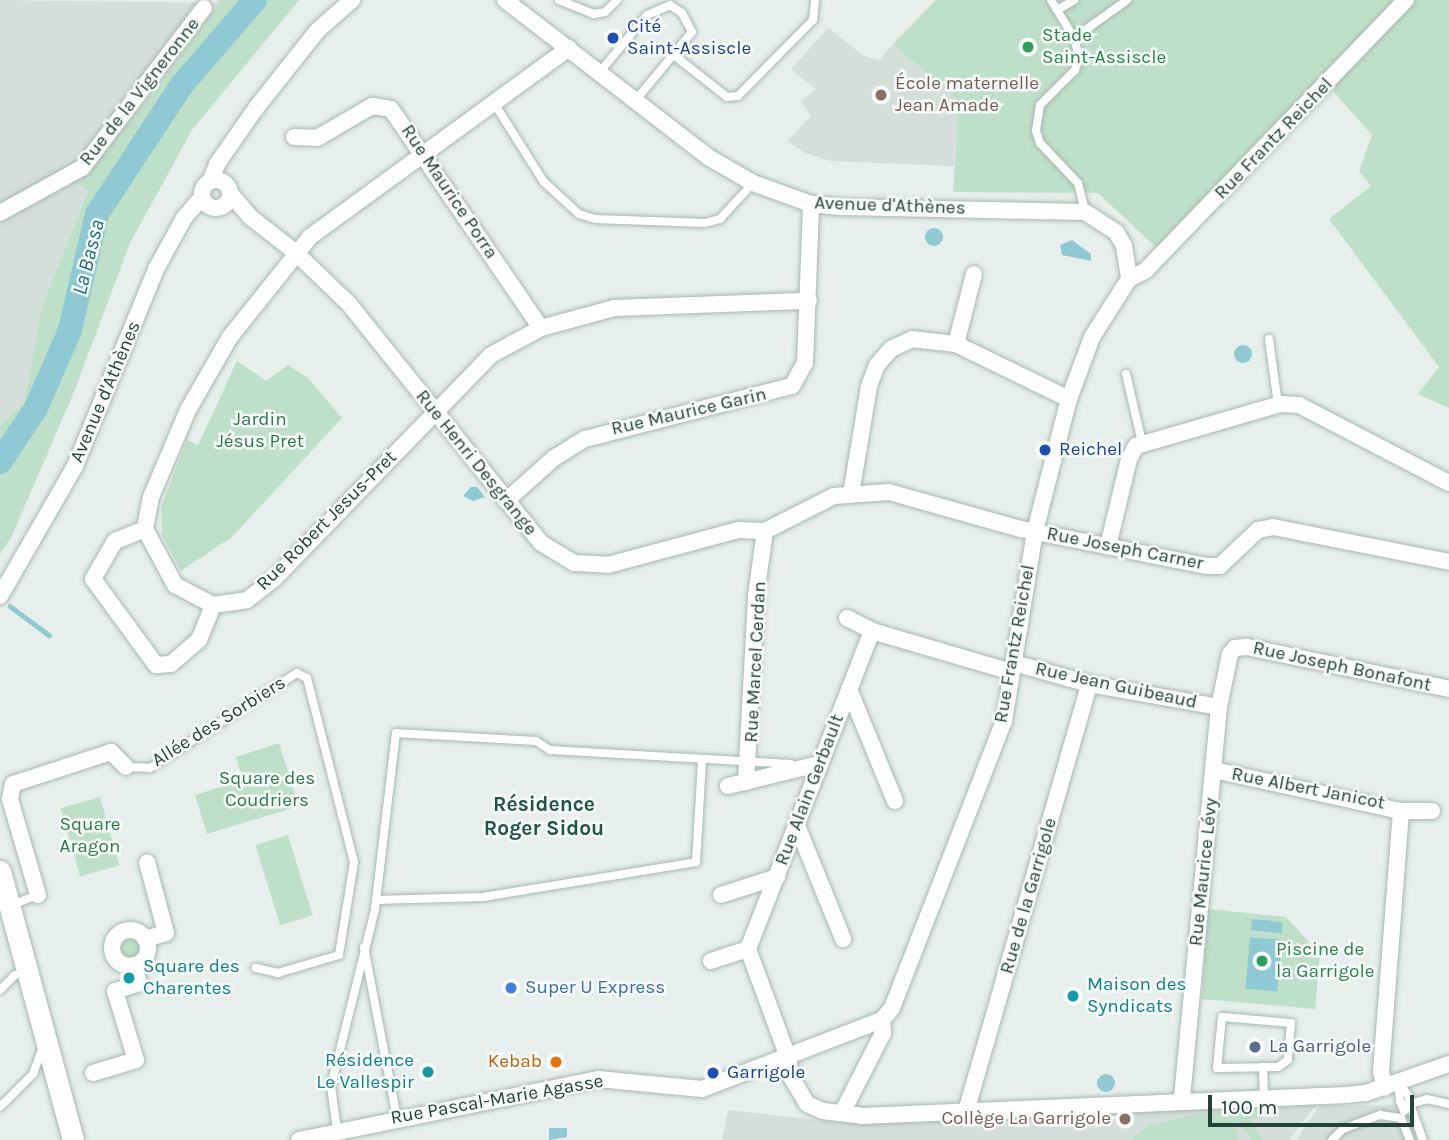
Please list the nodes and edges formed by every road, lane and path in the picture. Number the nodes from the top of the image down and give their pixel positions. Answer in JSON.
{"nodes":[{"id":1,"x":352,"y":0,"type":"edge"},
{"id":2,"x":505,"y":0,"type":"edge"},
{"id":3,"x":559,"y":0,"type":"edge"},
{"id":4,"x":617,"y":0,"type":"edge"},
{"id":5,"x":815,"y":0,"type":"edge"},
{"id":6,"x":1051,"y":0,"type":"edge"},
{"id":7,"x":1074,"y":0,"type":"edge"},
{"id":8,"x":1127,"y":0,"type":"edge"},
{"id":9,"x":1406,"y":0,"type":"edge"},
{"id":10,"x":664,"y":3,"type":"edge"},
{"id":11,"x":204,"y":8,"type":"dead end"},
{"id":12,"x":1057,"y":10,"type":"junction"},
{"id":13,"x":1074,"y":38,"type":"junction"},
{"id":14,"x":569,"y":48,"type":"junction"},
{"id":15,"x":675,"y":56,"type":"junction"},
{"id":16,"x":599,"y":73,"type":"junction"},
{"id":17,"x":635,"y":102,"type":"junction"},
{"id":18,"x":494,"y":103,"type":"junction"},
{"id":19,"x":294,"y":137,"type":"dead end"},
{"id":20,"x":423,"y":152,"type":"junction"},
{"id":21,"x":753,"y":183,"type":"junction"},
{"id":22,"x":222,"y":185,"type":"junction"},
{"id":23,"x":210,"y":204,"type":"junction"},
{"id":24,"x":811,"y":204,"type":"junction"},
{"id":25,"x":1085,"y":212,"type":"junction"},
{"id":26,"x":0,"y":213,"type":"edge"},
{"id":27,"x":249,"y":216,"type":"junction"},
{"id":28,"x":295,"y":252,"type":"junction"},
{"id":29,"x":974,"y":274,"type":"dead end"},
{"id":30,"x":1129,"y":279,"type":"junction"},
{"id":31,"x":808,"y":300,"type":"junction"},
{"id":32,"x":541,"y":328,"type":"junction"},
{"id":33,"x":1269,"y":339,"type":"dead end"},
{"id":34,"x":956,"y":344,"type":"junction"},
{"id":35,"x":1126,"y":374,"type":"dead end"},
{"id":36,"x":1069,"y":399,"type":"junction"},
{"id":37,"x":1278,"y":405,"type":"junction"},
{"id":38,"x":433,"y":411,"type":"junction"},
{"id":39,"x":1142,"y":442,"type":"junction"},
{"id":40,"x":1449,"y":482,"type":"edge"},
{"id":41,"x":850,"y":494,"type":"junction"},
{"id":42,"x":506,"y":501,"type":"junction"},
{"id":43,"x":145,"y":529,"type":"junction"},
{"id":44,"x":765,"y":531,"type":"junction"},
{"id":45,"x":1035,"y":531,"type":"junction"},
{"id":46,"x":1108,"y":546,"type":"junction"},
{"id":47,"x":1448,"y":558,"type":"edge"},
{"id":48,"x":19,"y":562,"type":"junction"},
{"id":49,"x":0,"y":580,"type":"edge"},
{"id":50,"x":0,"y":596,"type":"edge"},
{"id":51,"x":213,"y":605,"type":"junction"},
{"id":52,"x":847,"y":618,"type":"dead end"},
{"id":53,"x":872,"y":631,"type":"junction"},
{"id":54,"x":1236,"y":648,"type":"joint"},
{"id":55,"x":1013,"y":668,"type":"junction"},
{"id":56,"x":1088,"y":684,"type":"junction"},
{"id":57,"x":849,"y":689,"type":"junction"},
{"id":58,"x":1449,"y":690,"type":"edge"},
{"id":59,"x":1219,"y":707,"type":"junction"},
{"id":60,"x":702,"y":761,"type":"junction"},
{"id":61,"x":749,"y":764,"type":"junction"},
{"id":62,"x":818,"y":764,"type":"junction"},
{"id":63,"x":126,"y":766,"type":"joint"},
{"id":64,"x":1214,"y":770,"type":"junction"},
{"id":65,"x":747,"y":782,"type":"junction"},
{"id":66,"x":727,"y":786,"type":"dead end"},
{"id":67,"x":895,"y":801,"type":"dead end"},
{"id":68,"x":1401,"y":811,"type":"junction"},
{"id":69,"x":1432,"y":811,"type":"dead end"},
{"id":70,"x":798,"y":828,"type":"junction"},
{"id":71,"x":147,"y":862,"type":"dead end"},
{"id":72,"x":0,"y":871,"type":"edge"},
{"id":73,"x":777,"y":877,"type":"junction"},
{"id":74,"x":38,"y":895,"type":"joint"},
{"id":75,"x":721,"y":895,"type":"dead end"},
{"id":76,"x":376,"y":900,"type":"junction"},
{"id":77,"x":3,"y":908,"type":"edge"},
{"id":78,"x":145,"y":939,"type":"junction"},
{"id":79,"x":843,"y":939,"type":"dead end"},
{"id":80,"x":363,"y":944,"type":"junction"},
{"id":81,"x":748,"y":949,"type":"junction"},
{"id":82,"x":711,"y":961,"type":"dead end"},
{"id":83,"x":133,"y":965,"type":"junction"},
{"id":84,"x":256,"y":968,"type":"dead end"},
{"id":85,"x":9,"y":975,"type":"edge"},
{"id":86,"x":882,"y":1020,"type":"junction"},
{"id":87,"x":46,"y":1039,"type":"junction"},
{"id":88,"x":788,"y":1057,"type":"junction"},
{"id":89,"x":1449,"y":1064,"type":"edge"},
{"id":90,"x":1263,"y":1067,"type":"junction"},
{"id":91,"x":93,"y":1073,"type":"dead end"},
{"id":92,"x":1391,"y":1084,"type":"junction"},
{"id":93,"x":1264,"y":1097,"type":"junction"},
{"id":94,"x":1182,"y":1098,"type":"junction"},
{"id":95,"x":1449,"y":1104,"type":"edge"},
{"id":96,"x":0,"y":1107,"type":"edge"},
{"id":97,"x":967,"y":1108,"type":"junction"},
{"id":98,"x":1405,"y":1111,"type":"junction"},
{"id":99,"x":842,"y":1113,"type":"junction"},
{"id":100,"x":397,"y":1118,"type":"junction"},
{"id":101,"x":337,"y":1130,"type":"junction"},
{"id":102,"x":73,"y":1140,"type":"edge"},
{"id":103,"x":299,"y":1140,"type":"edge"},
{"id":104,"x":1332,"y":1140,"type":"edge"},
{"id":105,"x":1410,"y":1140,"type":"edge"},
{"id":106,"x":1423,"y":1140,"type":"edge"}],
"edges":[{"from":1,"to":22,"type":"street"},
{"from":2,"to":14,"type":"street","name":"Avenue d'Athènes"},
{"from":3,"to":4,"type":"lane"},
{"from":5,"to":15,"type":"lane"},
{"from":6,"to":12,"type":"lane"},
{"from":7,"to":12,"type":"lane"},
{"from":8,"to":13,"type":"lane"},
{"from":9,"to":30,"type":"street","name":"Rue Frantz Reichel"},
{"from":10,"to":15,"type":"lane"},
{"from":10,"to":16,"type":"lane"},
{"from":11,"to":26,"type":"street","name":"Rue de la Vigneronne"},
{"from":12,"to":13,"type":"lane"},
{"from":13,"to":25,"type":"lane"},
{"from":14,"to":16,"type":"street","name":"Avenue d'Athènes"},
{"from":14,"to":18,"type":"street"},
{"from":15,"to":17,"type":"lane"},
{"from":16,"to":17,"type":"street","name":"Avenue d'Athènes"},
{"from":17,"to":21,"type":"street","name":"Avenue d'Athènes"},
{"from":18,"to":20,"type":"street"},
{"from":18,"to":21,"type":"lane"},
{"from":19,"to":20,"type":"street","name":"Rue Maurice Porra"},
{"from":20,"to":28,"type":"street"},
{"from":20,"to":32,"type":"street","name":"Rue Maurice Porra"},
{"from":21,"to":24,"type":"street","name":"Avenue d'Athènes"},
{"from":22,"to":23,"type":"street"},
{"from":22,"to":23,"type":"street"},
{"from":22,"to":27,"type":"street","name":"Rue Henri Desgrange"},
{"from":23,"to":27,"type":"street","name":"Rue Henri Desgrange"},
{"from":23,"to":48,"type":"street","name":"Avenue d'Athènes"},
{"from":24,"to":25,"type":"street","name":"Avenue d'Athènes"},
{"from":24,"to":31,"type":"street","name":"Rue Maurice Garin"},
{"from":25,"to":30,"type":"street"},
{"from":27,"to":28,"type":"street","name":"Rue Henri Desgrange"},
{"from":28,"to":38,"type":"street","name":"Rue Henri Desgrange"},
{"from":28,"to":43,"type":"street"},
{"from":29,"to":34,"type":"street"},
{"from":30,"to":36,"type":"street","name":"Rue Frantz Reichel"},
{"from":31,"to":32,"type":"street","name":"Rue Robert Jesus-Pret"},
{"from":31,"to":42,"type":"street","name":"Rue Maurice Garin"},
{"from":32,"to":38,"type":"street","name":"Rue Robert Jesus-Pret"},
{"from":33,"to":37,"type":"lane"},
{"from":34,"to":36,"type":"street"},
{"from":34,"to":41,"type":"street"},
{"from":35,"to":39,"type":"lane"},
{"from":36,"to":45,"type":"street","name":"Rue Frantz Reichel"},
{"from":37,"to":39,"type":"street"},
{"from":37,"to":40,"type":"street"},
{"from":38,"to":42,"type":"street","name":"Rue Henri Desgrange"},
{"from":38,"to":51,"type":"street","name":"Rue Robert Jesus-Pret"},
{"from":39,"to":46,"type":"street"},
{"from":41,"to":44,"type":"street"},
{"from":41,"to":45,"type":"street"},
{"from":42,"to":44,"type":"street","name":"Rue Henri Desgrange"},
{"from":43,"to":51,"type":"street"},
{"from":43,"to":51,"type":"street"},
{"from":44,"to":61,"type":"street","name":"Rue Marcel Cerdan"},
{"from":45,"to":46,"type":"street","name":"Rue Joseph Carner"},
{"from":45,"to":55,"type":"street","name":"Rue Frantz Reichel"},
{"from":46,"to":47,"type":"street","name":"Rue Joseph Carner"},
{"from":48,"to":49,"type":"street","name":"Avenue d'Athènes"},
{"from":48,"to":50,"type":"street","name":"Avenue d'Athènes"},
{"from":52,"to":53,"type":"street","name":"Rue Jean Guibeaud"},
{"from":53,"to":55,"type":"street","name":"Rue Jean Guibeaud"},
{"from":53,"to":57,"type":"street","name":"Rue Alain Gerbault"},
{"from":54,"to":58,"type":"street","name":"Rue Joseph Bonafont"},
{"from":54,"to":59,"type":"street","name":"Rue Maurice Lévy"},
{"from":55,"to":56,"type":"street","name":"Rue Jean Guibeaud"},
{"from":55,"to":86,"type":"street","name":"Rue Frantz Reichel"},
{"from":56,"to":59,"type":"street","name":"Rue Jean Guibeaud"},
{"from":56,"to":97,"type":"street","name":"Rue de la Garrigole"},
{"from":57,"to":62,"type":"street","name":"Rue Alain Gerbault"},
{"from":57,"to":67,"type":"street"},
{"from":59,"to":64,"type":"street","name":"Rue Maurice Lévy"},
{"from":60,"to":61,"type":"lane"},
{"from":60,"to":76,"type":"lane"},
{"from":60,"to":76,"type":"lane"},
{"from":61,"to":62,"type":"lane"},
{"from":61,"to":65,"type":"street","name":"Rue Marcel Cerdan"},
{"from":62,"to":65,"type":"street"},
{"from":62,"to":70,"type":"street","name":"Rue Alain Gerbault"},
{"from":63,"to":74,"type":"street"},
{"from":63,"to":84,"type":"lane","name":"Allée des Sorbiers"},
{"from":64,"to":68,"type":"street","name":"Rue Albert Janicot"},
{"from":64,"to":94,"type":"street","name":"Rue Maurice Lévy"},
{"from":65,"to":66,"type":"street"},
{"from":68,"to":69,"type":"street","name":"Rue Albert Janicot"},
{"from":68,"to":92,"type":"street","name":"Rue Albert Janicot"},
{"from":70,"to":73,"type":"street","name":"Rue Alain Gerbault"},
{"from":70,"to":79,"type":"street"},
{"from":71,"to":78,"type":"street"},
{"from":72,"to":77,"type":"main road"},
{"from":73,"to":75,"type":"street"},
{"from":73,"to":81,"type":"street","name":"Rue Alain Gerbault"},
{"from":74,"to":77,"type":"lane"},
{"from":76,"to":80,"type":"lane"},
{"from":77,"to":85,"type":"main road"},
{"from":77,"to":87,"type":"main road"},
{"from":78,"to":83,"type":"street"},
{"from":78,"to":83,"type":"street"},
{"from":80,"to":100,"type":"lane"},
{"from":80,"to":101,"type":"lane"},
{"from":81,"to":82,"type":"street"},
{"from":81,"to":88,"type":"street"},
{"from":83,"to":91,"type":"street"},
{"from":85,"to":87,"type":"main road"},
{"from":86,"to":88,"type":"street"},
{"from":86,"to":99,"type":"street","name":"Rue Frantz Reichel"},
{"from":87,"to":96,"type":"lane"},
{"from":87,"to":102,"type":"main road"},
{"from":88,"to":99,"type":"street"},
{"from":88,"to":100,"type":"street","name":"Rue Pascal-Marie Agasse"},
{"from":89,"to":92,"type":"street"},
{"from":90,"to":90,"type":"lane"},
{"from":90,"to":93,"type":"lane"},
{"from":92,"to":93,"type":"street"},
{"from":92,"to":98,"type":"lane"},
{"from":93,"to":94,"type":"street"},
{"from":94,"to":97,"type":"street"},
{"from":95,"to":98,"type":"lane"},
{"from":97,"to":99,"type":"street"},
{"from":98,"to":104,"type":"lane"},
{"from":98,"to":105,"type":"lane"},
{"from":98,"to":106,"type":"lane"},
{"from":100,"to":101,"type":"street","name":"Rue Pascal-Marie Agasse"},
{"from":101,"to":103,"type":"street","name":"Rue Pascal-Marie Agasse"}]}
